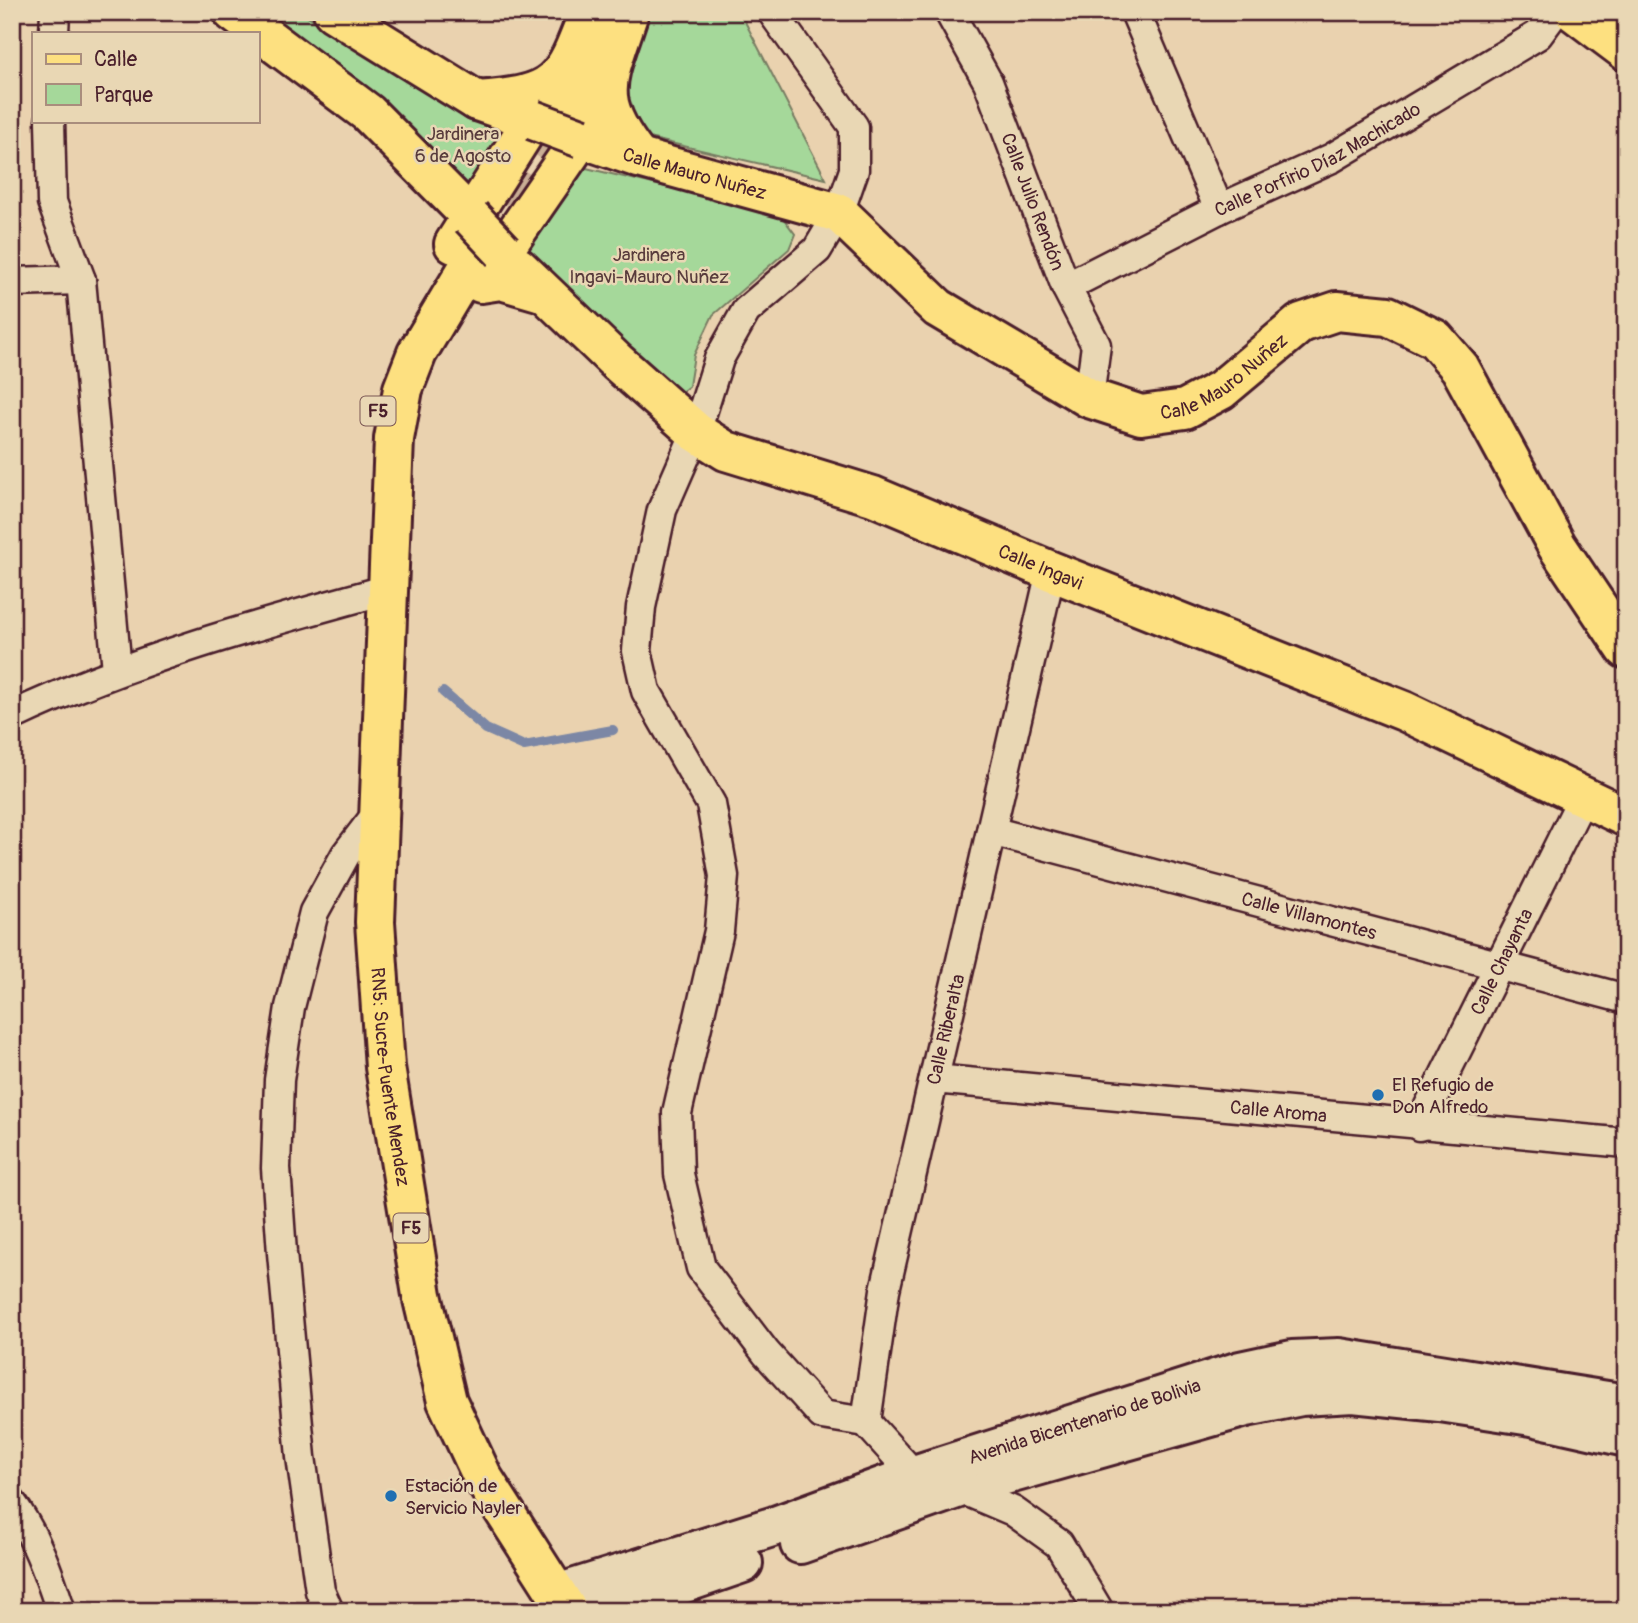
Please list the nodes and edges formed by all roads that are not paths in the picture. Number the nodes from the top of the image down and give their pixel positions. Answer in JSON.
{"nodes":[{"id":1,"x":55,"y":12,"type":"edge"},
{"id":2,"x":233,"y":12,"type":"edge"},
{"id":3,"x":333,"y":12,"type":"edge"},
{"id":4,"x":589,"y":12,"type":"edge"},
{"id":5,"x":608,"y":12,"type":"edge"},
{"id":6,"x":629,"y":12,"type":"edge"},
{"id":7,"x":772,"y":12,"type":"edge"},
{"id":8,"x":949,"y":12,"type":"edge"},
{"id":9,"x":1135,"y":12,"type":"edge"},
{"id":10,"x":1555,"y":12,"type":"edge"},
{"id":11,"x":1574,"y":12,"type":"edge"},
{"id":12,"x":54,"y":32,"type":"edge"},
{"id":13,"x":1626,"y":51,"type":"edge"},
{"id":14,"x":606,"y":85,"type":"junction"},
{"id":15,"x":477,"y":101,"type":"junction"},
{"id":16,"x":570,"y":107,"type":"junction"},
{"id":17,"x":533,"y":120,"type":"junction"},
{"id":18,"x":50,"y":122,"type":"edge"},
{"id":19,"x":639,"y":158,"type":"junction"},
{"id":20,"x":1219,"y":208,"type":"junction"},
{"id":21,"x":839,"y":213,"type":"junction"},
{"id":22,"x":476,"y":251,"type":"junction"},
{"id":23,"x":81,"y":280,"type":"junction"},
{"id":24,"x":12,"y":282,"type":"edge"},
{"id":25,"x":1066,"y":287,"type":"junction"},
{"id":26,"x":1089,"y":398,"type":"junction"},
{"id":27,"x":696,"y":432,"type":"junction"},
{"id":28,"x":1051,"y":571,"type":"junction"},
{"id":29,"x":389,"y":587,"type":"junction"},
{"id":30,"x":1626,"y":649,"type":"edge"},
{"id":31,"x":117,"y":670,"type":"junction"},
{"id":32,"x":12,"y":716,"type":"edge"},
{"id":33,"x":1583,"y":797,"type":"junction"},
{"id":34,"x":379,"y":811,"type":"junction"},
{"id":35,"x":1626,"y":817,"type":"edge"},
{"id":36,"x":991,"y":831,"type":"junction"},
{"id":37,"x":1499,"y":966,"type":"junction"},
{"id":38,"x":1626,"y":999,"type":"edge"},
{"id":39,"x":934,"y":1079,"type":"junction"},
{"id":40,"x":1419,"y":1126,"type":"junction"},
{"id":41,"x":1626,"y":1143,"type":"edge"},
{"id":42,"x":1626,"y":1404,"type":"edge"},
{"id":43,"x":866,"y":1422,"type":"junction"},
{"id":44,"x":1626,"y":1437,"type":"edge"},
{"id":45,"x":914,"y":1475,"type":"junction"},
{"id":46,"x":959,"y":1488,"type":"junction"},
{"id":47,"x":12,"y":1503,"type":"edge"},
{"id":48,"x":562,"y":1603,"type":"edge"},
{"id":49,"x":61,"y":1611,"type":"edge"},
{"id":50,"x":329,"y":1611,"type":"edge"},
{"id":51,"x":603,"y":1611,"type":"edge"},
{"id":52,"x":1099,"y":1611,"type":"edge"}],
"edges":[{"from":1,"to":12,"type":"street"},
{"from":2,"to":22,"type":"main road","name":"Calle Ingavi"},
{"from":3,"to":15,"type":"main road","name":"Calle Mauro Nuñez"},
{"from":4,"to":16,"type":"main road"},
{"from":5,"to":16,"type":"main road"},
{"from":6,"to":14,"type":"main road"},
{"from":7,"to":21,"type":"street"},
{"from":8,"to":25,"type":"street","name":"Calle Julio Rendón"},
{"from":9,"to":20,"type":"street"},
{"from":10,"to":20,"type":"street","name":"Calle Porfirio Díaz Machicado"},
{"from":11,"to":13,"type":"main road"},
{"from":14,"to":16,"type":"main road"},
{"from":14,"to":19,"type":"main road"},
{"from":15,"to":16,"type":"main road"},
{"from":15,"to":17,"type":"main road","name":"Calle Mauro Nuñez"},
{"from":16,"to":17,"type":"main road","name":"Calle Mauro Nuñez","bridge":true},
{"from":16,"to":17,"type":"main road"},
{"from":16,"to":19,"type":"main road","name":"Calle Mauro Nuñez"},
{"from":16,"to":22,"type":"main road","number":"F5"},
{"from":17,"to":22,"type":"main road","number":"F5"},
{"from":18,"to":23,"type":"street"},
{"from":19,"to":21,"type":"main road","name":"Calle Mauro Nuñez"},
{"from":20,"to":25,"type":"street","name":"Calle Porfirio Díaz Machicado"},
{"from":21,"to":26,"type":"main road","name":"Calle Mauro Nuñez"},
{"from":21,"to":27,"type":"street"},
{"from":22,"to":27,"type":"main road","name":"Calle Ingavi"},
{"from":22,"to":29,"type":"main road","number":"F5"},
{"from":23,"to":24,"type":"street"},
{"from":23,"to":31,"type":"street"},
{"from":25,"to":26,"type":"street","name":"Calle Julio Rendón"},
{"from":26,"to":30,"type":"main road","name":"Calle Mauro Nuñez"},
{"from":27,"to":28,"type":"main road","name":"Calle Ingavi"},
{"from":27,"to":43,"type":"street"},
{"from":28,"to":33,"type":"main road","name":"Calle Ingavi"},
{"from":28,"to":36,"type":"street","name":"Calle Riberalta"},
{"from":29,"to":31,"type":"street"},
{"from":29,"to":34,"type":"main road","name":"RN5: Sucre-Puente Mendez","number":"F5"},
{"from":31,"to":32,"type":"street"},
{"from":33,"to":35,"type":"main road","name":"Calle Ingavi"},
{"from":33,"to":37,"type":"street","name":"Calle Chayanta"},
{"from":34,"to":48,"type":"main road","name":"RN5: Sucre-Puente Mendez","number":"F5"},
{"from":34,"to":50,"type":"street"},
{"from":36,"to":37,"type":"street","name":"Calle Villamontes"},
{"from":36,"to":39,"type":"street","name":"Calle Riberalta"},
{"from":37,"to":38,"type":"street","name":"Calle Villamontes"},
{"from":37,"to":40,"type":"street","name":"Calle Chayanta"},
{"from":39,"to":40,"type":"street","name":"Calle Aroma"},
{"from":39,"to":43,"type":"street","name":"Calle Riberalta"},
{"from":40,"to":41,"type":"street","name":"Calle Aroma"},
{"from":42,"to":45,"type":"main road","name":"Avenida Bicentenario de Bolivia"},
{"from":43,"to":45,"type":"street"},
{"from":44,"to":46,"type":"main road","name":"Avenida Bicentenario de Bolivia"},
{"from":45,"to":46,"type":"street"},
{"from":45,"to":48,"type":"main road","name":"Avenida Bicentenario de Bolivia"},
{"from":46,"to":51,"type":"main road","name":"Avenida Bicentenario de Bolivia"},
{"from":46,"to":52,"type":"street"},
{"from":47,"to":49,"type":"street"}]}
